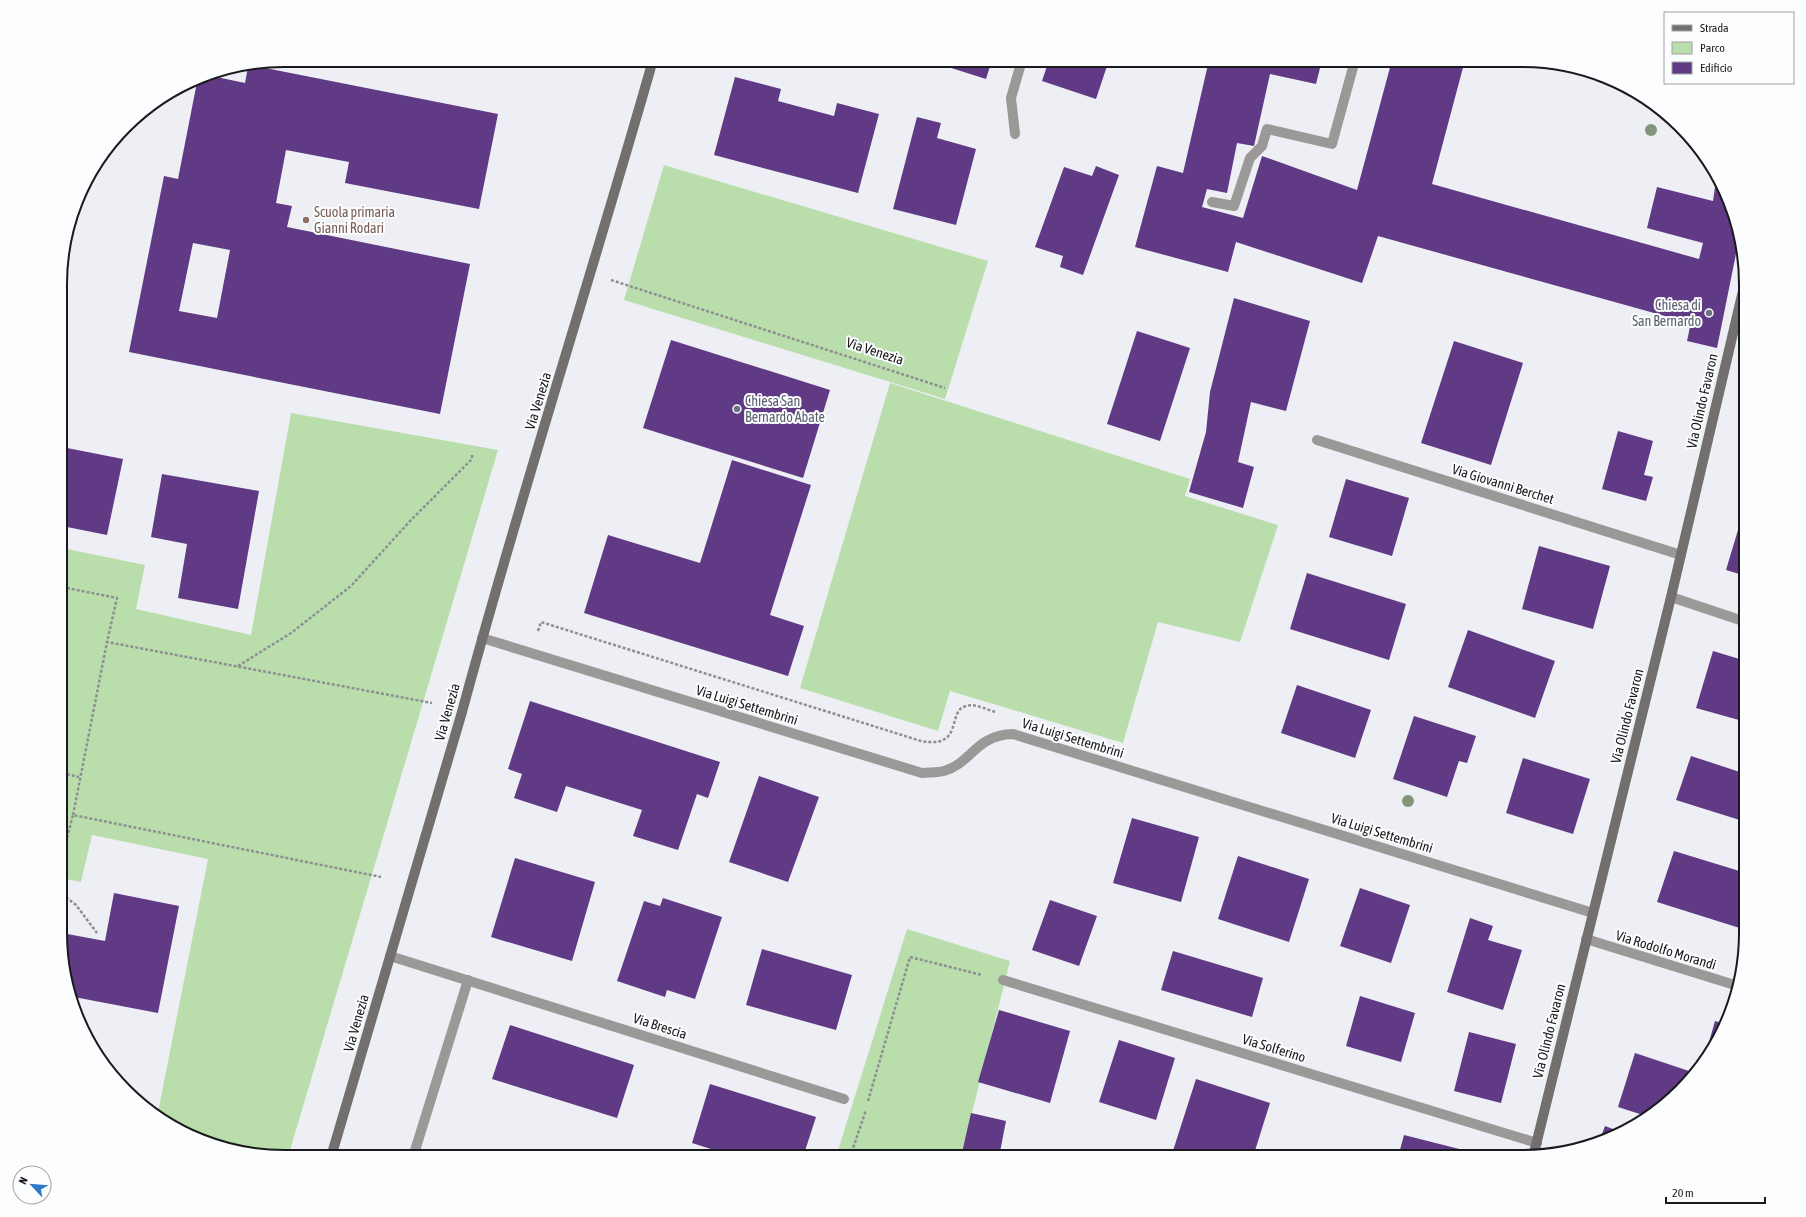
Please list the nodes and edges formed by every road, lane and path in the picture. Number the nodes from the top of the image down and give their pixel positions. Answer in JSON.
{"nodes":[{"id":1,"x":651,"y":67,"type":"edge"},
{"id":2,"x":1020,"y":67,"type":"edge"},
{"id":3,"x":1353,"y":67,"type":"edge"},
{"id":4,"x":1015,"y":134,"type":"dead end"},
{"id":5,"x":1212,"y":202,"type":"dead end"},
{"id":6,"x":591,"y":275,"type":"junction"},
{"id":7,"x":1739,"y":306,"type":"edge"},
{"id":8,"x":945,"y":388,"type":"dead end"},
{"id":9,"x":1317,"y":440,"type":"dead end"},
{"id":10,"x":472,"y":453,"type":"dead end"},
{"id":11,"x":1681,"y":555,"type":"junction"},
{"id":12,"x":67,"y":588,"type":"edge"},
{"id":13,"x":1671,"y":597,"type":"junction"},
{"id":14,"x":1739,"y":620,"type":"edge"},
{"id":15,"x":482,"y":638,"type":"junction"},
{"id":16,"x":107,"y":642,"type":"junction"},
{"id":17,"x":238,"y":667,"type":"junction"},
{"id":18,"x":432,"y":703,"type":"dead end"},
{"id":19,"x":67,"y":775,"type":"edge"},
{"id":20,"x":79,"y":777,"type":"junction"},
{"id":21,"x":73,"y":815,"type":"junction"},
{"id":22,"x":67,"y":837,"type":"edge"},
{"id":23,"x":381,"y":877,"type":"dead end"},
{"id":24,"x":67,"y":898,"type":"edge"},
{"id":25,"x":1593,"y":913,"type":"junction"},
{"id":26,"x":97,"y":933,"type":"dead end"},
{"id":27,"x":1586,"y":939,"type":"junction"},
{"id":28,"x":390,"y":956,"type":"junction"},
{"id":29,"x":468,"y":980,"type":"junction"},
{"id":30,"x":1003,"y":980,"type":"joint"},
{"id":31,"x":1733,"y":984,"type":"edge"},
{"id":32,"x":844,"y":1099,"type":"dead end"},
{"id":33,"x":1536,"y":1143,"type":"junction"},
{"id":34,"x":333,"y":1150,"type":"edge"},
{"id":35,"x":415,"y":1150,"type":"edge"},
{"id":36,"x":852,"y":1150,"type":"edge"},
{"id":37,"x":1534,"y":1150,"type":"edge"}],
"edges":[{"from":1,"to":6,"type":"street","name":"Via Venezia"},
{"from":2,"to":4,"type":"street"},
{"from":3,"to":5,"type":"street"},
{"from":6,"to":8,"type":"path","name":"Via Venezia"},
{"from":6,"to":15,"type":"street","name":"Via Venezia"},
{"from":7,"to":11,"type":"street","name":"Via Olindo Favaron"},
{"from":9,"to":11,"type":"street","name":"Via Giovanni Berchet"},
{"from":10,"to":17,"type":"path"},
{"from":11,"to":13,"type":"street","name":"Via Olindo Favaron"},
{"from":12,"to":16,"type":"path"},
{"from":13,"to":14,"type":"street"},
{"from":13,"to":25,"type":"street","name":"Via Olindo Favaron"},
{"from":15,"to":25,"type":"street","name":"Via Luigi Settembrini"},
{"from":15,"to":28,"type":"street","name":"Via Venezia"},
{"from":16,"to":17,"type":"path"},
{"from":16,"to":20,"type":"path"},
{"from":17,"to":18,"type":"path"},
{"from":19,"to":20,"type":"path"},
{"from":20,"to":21,"type":"path"},
{"from":21,"to":22,"type":"path"},
{"from":21,"to":23,"type":"path"},
{"from":24,"to":26,"type":"path"},
{"from":25,"to":27,"type":"street","name":"Via Olindo Favaron"},
{"from":27,"to":31,"type":"street","name":"Via Rodolfo Morandi"},
{"from":27,"to":33,"type":"street","name":"Via Olindo Favaron"},
{"from":28,"to":29,"type":"street","name":"Via Brescia"},
{"from":28,"to":34,"type":"street","name":"Via Venezia"},
{"from":29,"to":32,"type":"street","name":"Via Brescia"},
{"from":29,"to":35,"type":"street"},
{"from":30,"to":33,"type":"street","name":"Via Solferino"},
{"from":30,"to":36,"type":"path"},
{"from":33,"to":37,"type":"street","name":"Via Olindo Favaron"}]}
